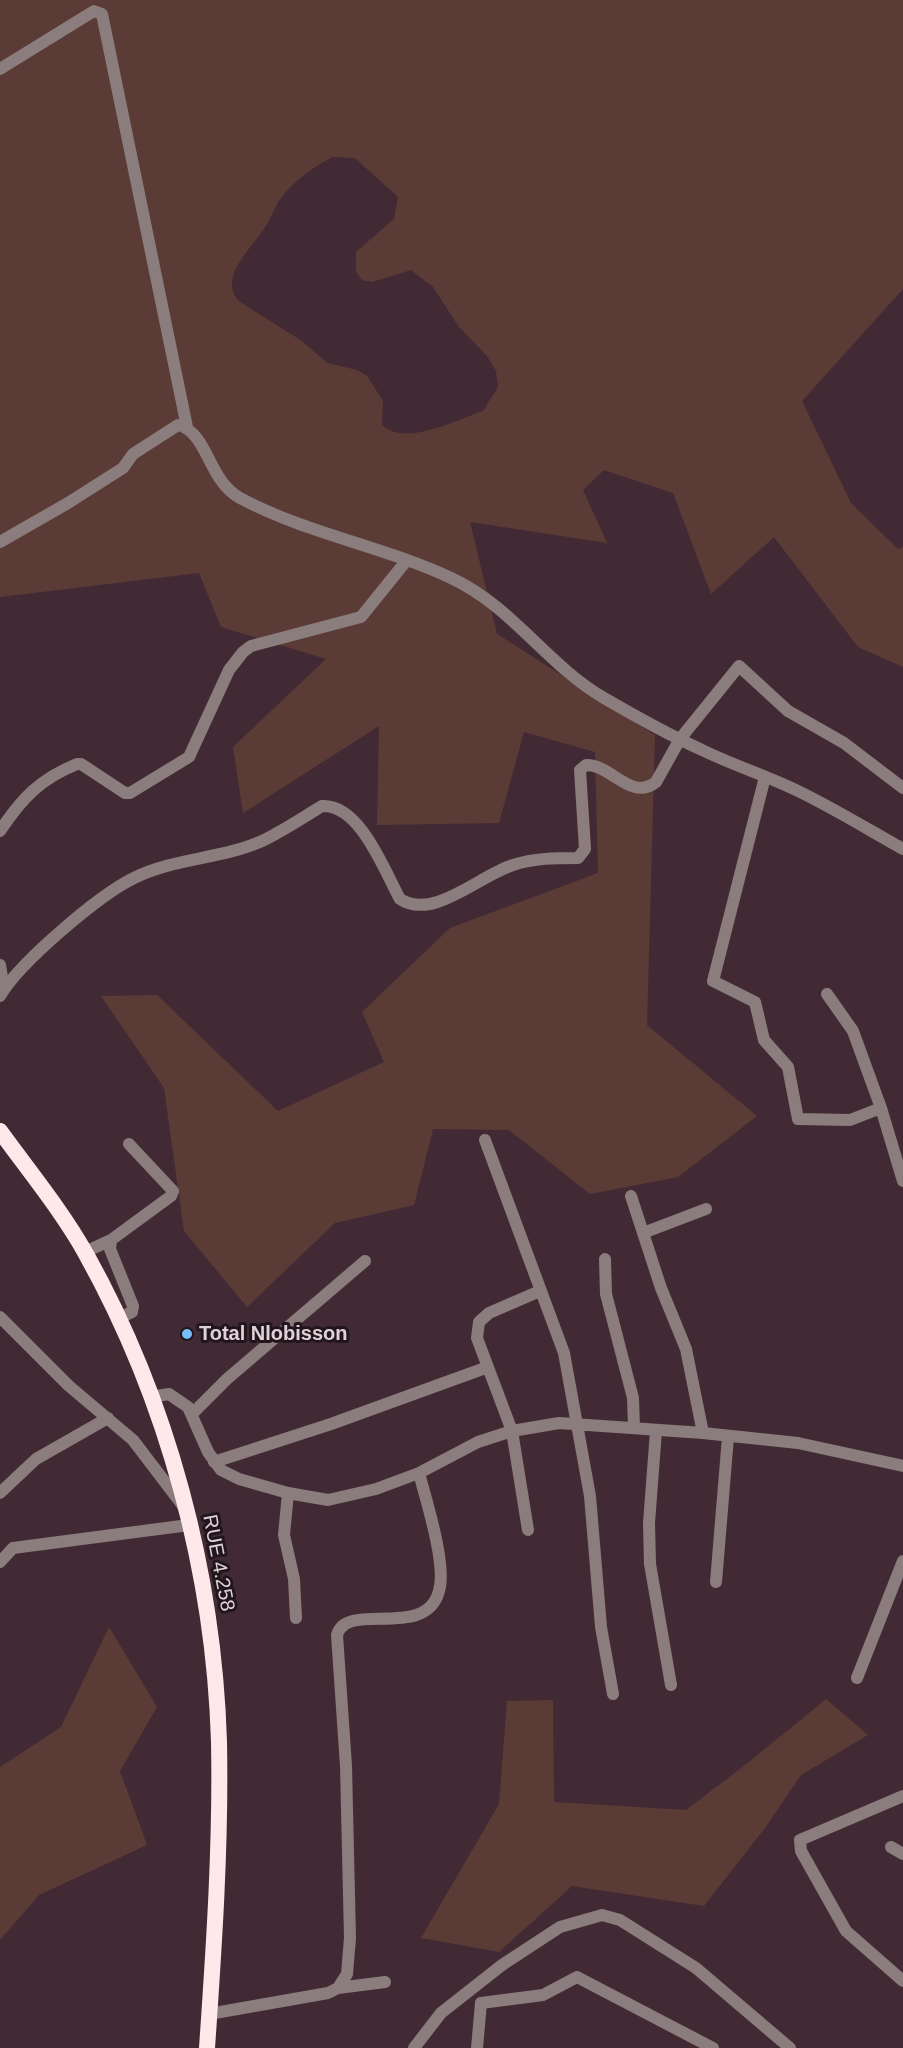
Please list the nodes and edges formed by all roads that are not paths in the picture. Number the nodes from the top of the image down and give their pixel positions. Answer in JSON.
{"nodes":[{"id":1,"x":0,"y":69,"type":"edge"},
{"id":2,"x":187,"y":427,"type":"junction"},
{"id":3,"x":0,"y":542,"type":"edge"},
{"id":4,"x":407,"y":560,"type":"junction"},
{"id":5,"x":680,"y":739,"type":"junction"},
{"id":6,"x":765,"y":777,"type":"junction"},
{"id":7,"x":903,"y":788,"type":"edge"},
{"id":8,"x":0,"y":831,"type":"edge"},
{"id":9,"x":903,"y":849,"type":"edge"},
{"id":10,"x":0,"y":965,"type":"edge"},
{"id":11,"x":2,"y":993,"type":"edge"},
{"id":12,"x":827,"y":993,"type":"dead end"},
{"id":13,"x":881,"y":1108,"type":"junction"},
{"id":14,"x":0,"y":1131,"type":"edge"},
{"id":15,"x":485,"y":1140,"type":"dead end"},
{"id":16,"x":129,"y":1144,"type":"dead end"},
{"id":17,"x":903,"y":1181,"type":"edge"},
{"id":18,"x":631,"y":1196,"type":"dead end"},
{"id":19,"x":706,"y":1209,"type":"dead end"},
{"id":20,"x":643,"y":1233,"type":"junction"},
{"id":21,"x":111,"y":1240,"type":"junction"},
{"id":22,"x":85,"y":1252,"type":"junction"},
{"id":23,"x":605,"y":1259,"type":"dead end"},
{"id":24,"x":365,"y":1261,"type":"dead end"},
{"id":25,"x":540,"y":1291,"type":"junction"},
{"id":26,"x":0,"y":1317,"type":"edge"},
{"id":27,"x":119,"y":1318,"type":"junction"},
{"id":28,"x":488,"y":1367,"type":"junction"},
{"id":29,"x":152,"y":1397,"type":"junction"},
{"id":30,"x":192,"y":1414,"type":"junction"},
{"id":31,"x":108,"y":1418,"type":"junction"},
{"id":32,"x":578,"y":1424,"type":"junction"},
{"id":33,"x":634,"y":1428,"type":"junction"},
{"id":34,"x":512,"y":1431,"type":"junction"},
{"id":35,"x":656,"y":1431,"type":"junction"},
{"id":36,"x":704,"y":1433,"type":"junction"},
{"id":37,"x":728,"y":1437,"type":"junction"},
{"id":38,"x":214,"y":1462,"type":"junction"},
{"id":39,"x":903,"y":1466,"type":"edge"},
{"id":40,"x":419,"y":1473,"type":"junction"},
{"id":41,"x":0,"y":1493,"type":"edge"},
{"id":42,"x":288,"y":1493,"type":"junction"},
{"id":43,"x":187,"y":1517,"type":"junction"},
{"id":44,"x":528,"y":1530,"type":"dead end"},
{"id":45,"x":903,"y":1561,"type":"edge"},
{"id":46,"x":0,"y":1562,"type":"edge"},
{"id":47,"x":716,"y":1582,"type":"dead end"},
{"id":48,"x":296,"y":1618,"type":"dead end"},
{"id":49,"x":857,"y":1678,"type":"dead end"},
{"id":50,"x":671,"y":1685,"type":"dead end"},
{"id":51,"x":613,"y":1694,"type":"dead end"},
{"id":52,"x":903,"y":1796,"type":"edge"},
{"id":53,"x":891,"y":1847,"type":"dead end"},
{"id":54,"x":903,"y":1854,"type":"edge"},
{"id":55,"x":903,"y":1981,"type":"edge"},
{"id":56,"x":385,"y":1982,"type":"dead end"},
{"id":57,"x":338,"y":1989,"type":"junction"},
{"id":58,"x":209,"y":2014,"type":"junction"},
{"id":59,"x":207,"y":2048,"type":"edge"},
{"id":60,"x":414,"y":2048,"type":"edge"},
{"id":61,"x":477,"y":2048,"type":"edge"},
{"id":62,"x":713,"y":2048,"type":"edge"},
{"id":63,"x":790,"y":2048,"type":"edge"}],
"edges":[{"from":1,"to":2,"type":"street"},
{"from":2,"to":3,"type":"street"},
{"from":2,"to":4,"type":"street"},
{"from":4,"to":5,"type":"street"},
{"from":4,"to":8,"type":"street"},
{"from":5,"to":6,"type":"street"},
{"from":5,"to":7,"type":"street"},
{"from":5,"to":11,"type":"street"},
{"from":6,"to":9,"type":"street"},
{"from":6,"to":13,"type":"street"},
{"from":10,"to":11,"type":"street"},
{"from":12,"to":13,"type":"street"},
{"from":13,"to":17,"type":"street"},
{"from":14,"to":22,"type":"highway","name":"RUE 4.258"},
{"from":15,"to":25,"type":"street"},
{"from":16,"to":21,"type":"street"},
{"from":18,"to":20,"type":"street"},
{"from":19,"to":20,"type":"street"},
{"from":20,"to":36,"type":"street"},
{"from":21,"to":22,"type":"street"},
{"from":21,"to":27,"type":"street"},
{"from":22,"to":27,"type":"highway","name":"RUE 4.258"},
{"from":23,"to":33,"type":"street"},
{"from":24,"to":30,"type":"street"},
{"from":25,"to":28,"type":"street"},
{"from":25,"to":32,"type":"street"},
{"from":26,"to":31,"type":"street"},
{"from":27,"to":29,"type":"highway","name":"RUE 4.258"},
{"from":28,"to":34,"type":"street"},
{"from":28,"to":38,"type":"street"},
{"from":29,"to":30,"type":"street"},
{"from":29,"to":43,"type":"highway","name":"RUE 4.258"},
{"from":30,"to":38,"type":"street"},
{"from":31,"to":41,"type":"street"},
{"from":31,"to":43,"type":"street"},
{"from":32,"to":33,"type":"street"},
{"from":32,"to":34,"type":"street"},
{"from":32,"to":51,"type":"street"},
{"from":33,"to":35,"type":"street"},
{"from":34,"to":40,"type":"street"},
{"from":34,"to":44,"type":"street"},
{"from":35,"to":36,"type":"street"},
{"from":35,"to":50,"type":"street"},
{"from":36,"to":37,"type":"street"},
{"from":37,"to":39,"type":"street"},
{"from":37,"to":47,"type":"street"},
{"from":38,"to":42,"type":"street"},
{"from":40,"to":42,"type":"street"},
{"from":40,"to":57,"type":"street"},
{"from":42,"to":48,"type":"street"},
{"from":43,"to":46,"type":"street"},
{"from":43,"to":58,"type":"highway","name":"RUE 4.258"},
{"from":45,"to":49,"type":"street"},
{"from":52,"to":55,"type":"street"},
{"from":53,"to":54,"type":"street"},
{"from":56,"to":57,"type":"street"},
{"from":57,"to":58,"type":"street"},
{"from":58,"to":59,"type":"highway","name":"RUE 4.258"},
{"from":60,"to":63,"type":"street"},
{"from":61,"to":62,"type":"street"}]}
